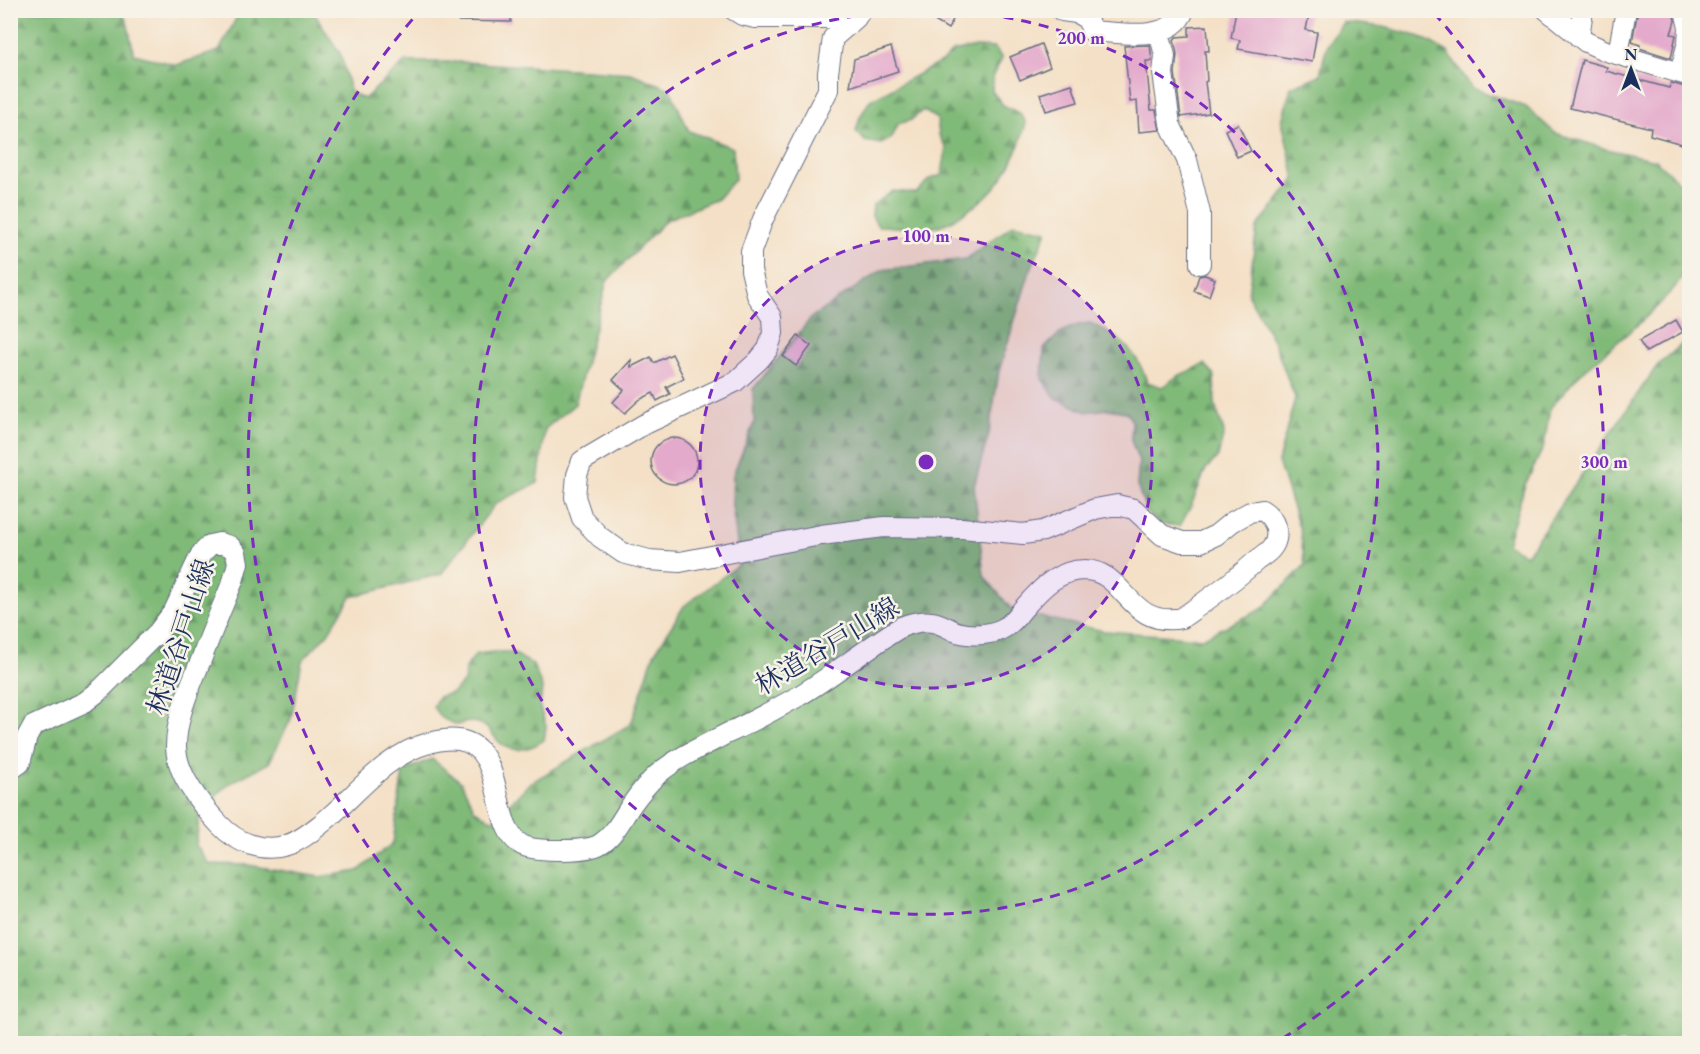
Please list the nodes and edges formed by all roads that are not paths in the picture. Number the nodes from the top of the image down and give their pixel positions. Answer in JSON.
{"nodes":[{"id":1,"x":734,"y":10,"type":"edge"},
{"id":2,"x":1062,"y":10,"type":"edge"},
{"id":3,"x":1184,"y":10,"type":"edge"},
{"id":4,"x":1547,"y":10,"type":"edge"},
{"id":5,"x":1583,"y":10,"type":"edge"},
{"id":6,"x":1626,"y":10,"type":"edge"},
{"id":7,"x":1685,"y":10,"type":"edge"},
{"id":8,"x":858,"y":14,"type":"edge"},
{"id":9,"x":1159,"y":31,"type":"junction"},
{"id":10,"x":1579,"y":37,"type":"junction"},
{"id":11,"x":1618,"y":54,"type":"junction"},
{"id":12,"x":1685,"y":74,"type":"edge"},
{"id":13,"x":1200,"y":264,"type":"dead end"},
{"id":14,"x":10,"y":770,"type":"edge"}],
"edges":[{"from":1,"to":8,"type":"street"},
{"from":2,"to":9,"type":"street"},
{"from":3,"to":9,"type":"street"},
{"from":4,"to":10,"type":"street"},
{"from":5,"to":10,"type":"street"},
{"from":6,"to":11,"type":"street"},
{"from":7,"to":12,"type":"street"},
{"from":8,"to":14,"type":"street","name":"林道谷戸山線"},
{"from":9,"to":13,"type":"street"},
{"from":10,"to":11,"type":"street"},
{"from":11,"to":12,"type":"street"}]}
